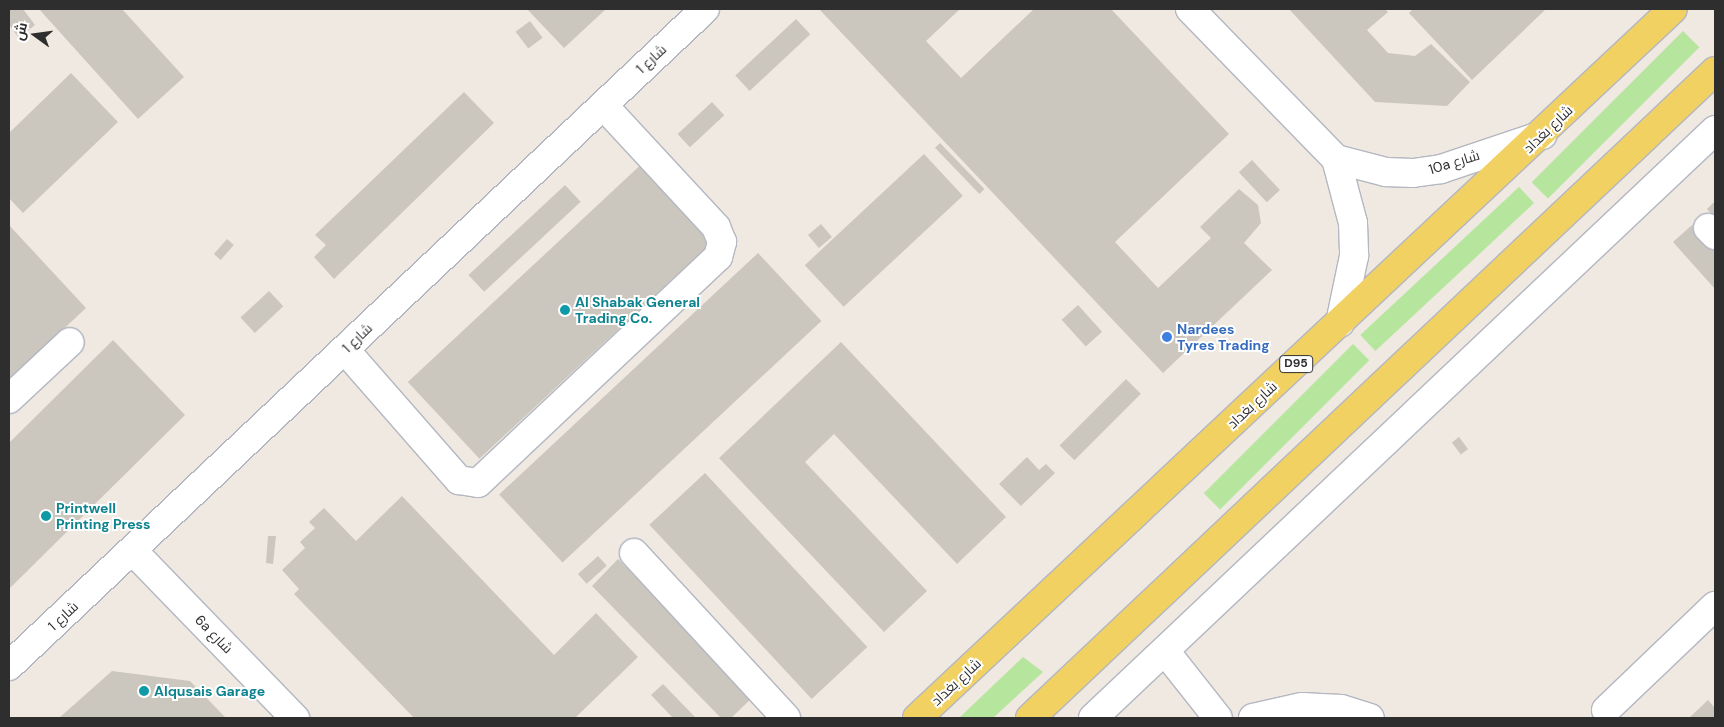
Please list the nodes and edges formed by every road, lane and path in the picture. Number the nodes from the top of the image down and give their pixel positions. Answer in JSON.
{"nodes":[{"id":1,"x":705,"y":9,"type":"edge"},
{"id":2,"x":1190,"y":9,"type":"edge"},
{"id":3,"x":1672,"y":9,"type":"edge"},
{"id":4,"x":1715,"y":71,"type":"edge"},
{"id":5,"x":603,"y":105,"type":"junction"},
{"id":6,"x":1714,"y":133,"type":"edge"},
{"id":7,"x":1542,"y":135,"type":"junction"},
{"id":8,"x":1336,"y":159,"type":"junction"},
{"id":9,"x":1340,"y":323,"type":"junction"},
{"id":10,"x":70,"y":342,"type":"dead end"},
{"id":11,"x":345,"y":350,"type":"junction"},
{"id":12,"x":9,"y":399,"type":"edge"},
{"id":13,"x":134,"y":551,"type":"junction"},
{"id":14,"x":634,"y":553,"type":"dead end"},
{"id":15,"x":1715,"y":606,"type":"edge"},
{"id":16,"x":1164,"y":651,"type":"junction"},
{"id":17,"x":9,"y":666,"type":"edge"},
{"id":18,"x":1606,"y":710,"type":"dead end"},
{"id":19,"x":286,"y":715,"type":"edge"},
{"id":20,"x":786,"y":718,"type":"edge"},
{"id":21,"x":917,"y":718,"type":"edge"},
{"id":22,"x":1030,"y":718,"type":"edge"},
{"id":23,"x":1093,"y":718,"type":"edge"},
{"id":24,"x":1218,"y":718,"type":"edge"},
{"id":25,"x":1253,"y":718,"type":"edge"},
{"id":26,"x":1370,"y":718,"type":"edge"}],
"edges":[{"from":1,"to":5,"type":"street","name":"شارع 1"},
{"from":2,"to":8,"type":"street"},
{"from":3,"to":7,"type":"main road","name":"شارع بغداد","number":"D95"},
{"from":4,"to":22,"type":"main road"},
{"from":5,"to":11,"type":"street","name":"شارع 1"},
{"from":5,"to":11,"type":"street"},
{"from":6,"to":16,"type":"street"},
{"from":7,"to":8,"type":"street","name":"10a شارع"},
{"from":7,"to":9,"type":"main road","name":"شارع بغداد","number":"D95"},
{"from":8,"to":9,"type":"street"},
{"from":9,"to":21,"type":"main road","name":"شارع بغداد","number":"D95"},
{"from":10,"to":12,"type":"street"},
{"from":11,"to":13,"type":"street","name":"شارع 1"},
{"from":13,"to":17,"type":"street","name":"شارع 1"},
{"from":13,"to":19,"type":"street","name":"6a شارع"},
{"from":14,"to":20,"type":"street"},
{"from":15,"to":18,"type":"street"},
{"from":16,"to":23,"type":"street"},
{"from":16,"to":24,"type":"street"},
{"from":25,"to":26,"type":"street"}]}
